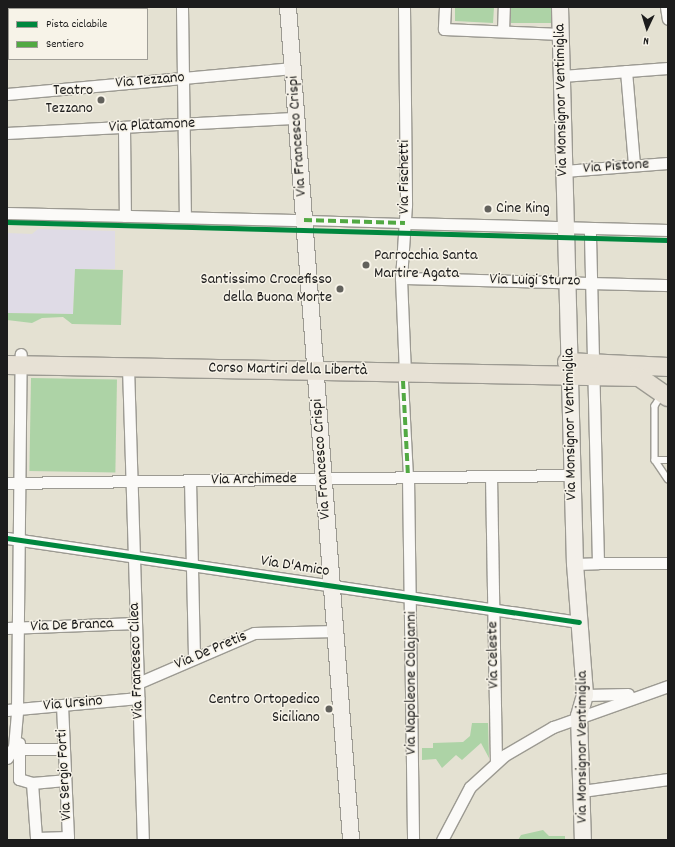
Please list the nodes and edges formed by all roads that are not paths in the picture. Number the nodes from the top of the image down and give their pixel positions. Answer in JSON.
{"nodes":[{"id":1,"x":182,"y":7,"type":"edge"},
{"id":2,"x":288,"y":7,"type":"edge"},
{"id":3,"x":404,"y":7,"type":"edge"},
{"id":4,"x":445,"y":7,"type":"edge"},
{"id":5,"x":504,"y":7,"type":"edge"},
{"id":6,"x":560,"y":7,"type":"edge"},
{"id":7,"x":666,"y":7,"type":"edge"},
{"id":8,"x":668,"y":19,"type":"edge"},
{"id":9,"x":503,"y":32,"type":"junction"},
{"id":10,"x":561,"y":34,"type":"junction"},
{"id":11,"x":293,"y":68,"type":"junction"},
{"id":12,"x":668,"y":68,"type":"edge"},
{"id":13,"x":626,"y":71,"type":"junction"},
{"id":14,"x":562,"y":76,"type":"junction"},
{"id":15,"x":183,"y":78,"type":"junction"},
{"id":16,"x":7,"y":94,"type":"edge"},
{"id":17,"x":297,"y":118,"type":"junction"},
{"id":18,"x":183,"y":124,"type":"junction"},
{"id":19,"x":124,"y":127,"type":"junction"},
{"id":20,"x":7,"y":133,"type":"edge"},
{"id":21,"x":668,"y":163,"type":"edge"},
{"id":22,"x":634,"y":165,"type":"junction"},
{"id":23,"x":564,"y":171,"type":"junction"},
{"id":24,"x":7,"y":213,"type":"edge"},
{"id":25,"x":125,"y":216,"type":"junction"},
{"id":26,"x":185,"y":217,"type":"junction"},
{"id":27,"x":304,"y":220,"type":"junction"},
{"id":28,"x":405,"y":223,"type":"junction"},
{"id":29,"x":566,"y":227,"type":"junction"},
{"id":30,"x":590,"y":228,"type":"junction"},
{"id":31,"x":668,"y":230,"type":"edge"},
{"id":32,"x":401,"y":278,"type":"junction"},
{"id":33,"x":568,"y":282,"type":"junction"},
{"id":34,"x":591,"y":283,"type":"junction"},
{"id":35,"x":668,"y":284,"type":"edge"},
{"id":36,"x":14,"y":360,"type":"edge"},
{"id":37,"x":315,"y":364,"type":"junction"},
{"id":38,"x":128,"y":367,"type":"junction"},
{"id":39,"x":668,"y":367,"type":"edge"},
{"id":40,"x":569,"y":368,"type":"junction"},
{"id":41,"x":593,"y":369,"type":"junction"},
{"id":42,"x":404,"y":371,"type":"junction"},
{"id":43,"x":667,"y":392,"type":"edge"},
{"id":44,"x":655,"y":460,"type":"junction"},
{"id":45,"x":668,"y":460,"type":"edge"},
{"id":46,"x":572,"y":475,"type":"junction"},
{"id":47,"x":491,"y":476,"type":"junction"},
{"id":48,"x":408,"y":477,"type":"junction"},
{"id":49,"x":323,"y":479,"type":"junction"},
{"id":50,"x":668,"y":479,"type":"edge"},
{"id":51,"x":190,"y":480,"type":"junction"},
{"id":52,"x":132,"y":481,"type":"junction"},
{"id":53,"x":7,"y":483,"type":"edge"},
{"id":54,"x":20,"y":483,"type":"junction"},
{"id":55,"x":7,"y":538,"type":"edge"},
{"id":56,"x":19,"y":538,"type":"junction"},
{"id":57,"x":134,"y":556,"type":"junction"},
{"id":58,"x":598,"y":563,"type":"junction"},
{"id":59,"x":668,"y":563,"type":"edge"},
{"id":60,"x":192,"y":564,"type":"junction"},
{"id":61,"x":575,"y":564,"type":"junction"},
{"id":62,"x":332,"y":585,"type":"junction"},
{"id":63,"x":412,"y":597,"type":"junction"},
{"id":64,"x":494,"y":610,"type":"junction"},
{"id":65,"x":579,"y":622,"type":"junction"},
{"id":66,"x":136,"y":623,"type":"junction"},
{"id":67,"x":13,"y":628,"type":"edge"},
{"id":68,"x":336,"y":631,"type":"junction"},
{"id":69,"x":194,"y":657,"type":"junction"},
{"id":70,"x":138,"y":683,"type":"junction"},
{"id":71,"x":668,"y":686,"type":"edge"},
{"id":72,"x":637,"y":694,"type":"junction"},
{"id":73,"x":585,"y":695,"type":"junction"},
{"id":74,"x":138,"y":698,"type":"junction"},
{"id":75,"x":62,"y":705,"type":"junction"},
{"id":76,"x":14,"y":712,"type":"edge"},
{"id":77,"x":580,"y":716,"type":"junction"},
{"id":78,"x":19,"y":749,"type":"junction"},
{"id":79,"x":64,"y":749,"type":"junction"},
{"id":80,"x":7,"y":758,"type":"edge"},
{"id":81,"x":496,"y":762,"type":"junction"},
{"id":82,"x":668,"y":779,"type":"edge"},
{"id":83,"x":65,"y":780,"type":"junction"},
{"id":84,"x":32,"y":783,"type":"junction"},
{"id":85,"x":582,"y":791,"type":"junction"},
{"id":86,"x":65,"y":839,"type":"edge"},
{"id":87,"x":143,"y":840,"type":"edge"},
{"id":88,"x":351,"y":840,"type":"edge"},
{"id":89,"x":413,"y":840,"type":"edge"},
{"id":90,"x":442,"y":840,"type":"edge"},
{"id":91,"x":583,"y":840,"type":"edge"}],
"edges":[{"from":1,"to":15,"type":"street"},
{"from":2,"to":11,"type":"main road","name":"Via Francesco Crispi"},
{"from":3,"to":28,"type":"street","name":"Via Fischetti"},
{"from":4,"to":9,"type":"street"},
{"from":5,"to":9,"type":"street"},
{"from":6,"to":10,"type":"main road","name":"Via Monsignor Ventimiglia"},
{"from":7,"to":8,"type":"street"},
{"from":9,"to":10,"type":"street"},
{"from":10,"to":14,"type":"main road","name":"Via Monsignor Ventimiglia"},
{"from":11,"to":15,"type":"street","name":"Via Tezzano"},
{"from":11,"to":17,"type":"main road","name":"Via Francesco Crispi"},
{"from":12,"to":13,"type":"street"},
{"from":13,"to":14,"type":"street"},
{"from":13,"to":22,"type":"street"},
{"from":14,"to":23,"type":"main road","name":"Via Monsignor Ventimiglia"},
{"from":15,"to":16,"type":"street","name":"Via Tezzano"},
{"from":15,"to":18,"type":"street"},
{"from":17,"to":18,"type":"street","name":"Via Platamone"},
{"from":17,"to":27,"type":"main road","name":"Via Francesco Crispi"},
{"from":18,"to":19,"type":"street","name":"Via Platamone"},
{"from":18,"to":26,"type":"street"},
{"from":19,"to":20,"type":"street","name":"Via Platamone"},
{"from":19,"to":25,"type":"street"},
{"from":21,"to":22,"type":"street","name":"Via Pistone"},
{"from":22,"to":23,"type":"street","name":"Via Pistone"},
{"from":23,"to":29,"type":"main road","name":"Via Monsignor Ventimiglia"},
{"from":24,"to":25,"type":"street"},
{"from":25,"to":26,"type":"street"},
{"from":26,"to":27,"type":"street"},
{"from":27,"to":28,"type":"street"},
{"from":27,"to":37,"type":"main road","name":"Via Francesco Crispi"},
{"from":28,"to":29,"type":"street"},
{"from":28,"to":32,"type":"street","name":"Via Fischetti"},
{"from":29,"to":30,"type":"street"},
{"from":29,"to":33,"type":"main road","name":"Via Monsignor Ventimiglia"},
{"from":30,"to":31,"type":"street"},
{"from":30,"to":34,"type":"street"},
{"from":32,"to":33,"type":"street","name":"Via Luigi Sturzo"},
{"from":32,"to":42,"type":"street","name":"Via Fischetti"},
{"from":33,"to":34,"type":"street","name":"Via Luigi Sturzo"},
{"from":33,"to":40,"type":"main road","name":"Via Monsignor Ventimiglia"},
{"from":34,"to":35,"type":"street","name":"Via Luigi Sturzo"},
{"from":34,"to":41,"type":"street"},
{"from":36,"to":37,"type":"main road","name":"Corso Martiri della Libertà"},
{"from":36,"to":38,"type":"main road","name":"Corso Martiri della Libertà"},
{"from":36,"to":54,"type":"street"},
{"from":37,"to":38,"type":"main road","name":"Corso Martiri della Libertà"},
{"from":37,"to":42,"type":"main road","name":"Corso Martiri della Libertà"},
{"from":37,"to":49,"type":"main road","name":"Via Francesco Crispi"},
{"from":38,"to":52,"type":"street","name":"Via Francesco Cilea"},
{"from":39,"to":41,"type":"main road"},
{"from":40,"to":41,"type":"main road","name":"Corso Martiri della Libertà"},
{"from":40,"to":42,"type":"main road","name":"Corso Martiri della Libertà"},
{"from":40,"to":46,"type":"main road","name":"Via Monsignor Ventimiglia"},
{"from":41,"to":43,"type":"main road"},
{"from":41,"to":58,"type":"street"},
{"from":42,"to":48,"type":"street","name":"Via Fischetti"},
{"from":43,"to":44,"type":"lane"},
{"from":44,"to":45,"type":"lane"},
{"from":44,"to":50,"type":"lane"},
{"from":46,"to":47,"type":"street","name":"Via Archimede"},
{"from":46,"to":61,"type":"main road","name":"Via Monsignor Ventimiglia"},
{"from":47,"to":48,"type":"street","name":"Via Archimede"},
{"from":47,"to":64,"type":"street","name":"Via Celeste"},
{"from":48,"to":49,"type":"street","name":"Via Archimede"},
{"from":48,"to":63,"type":"street","name":"Via Napoleone Colajanni"},
{"from":49,"to":51,"type":"street","name":"Via Archimede"},
{"from":49,"to":62,"type":"main road","name":"Via Francesco Crispi"},
{"from":51,"to":52,"type":"street","name":"Via Archimede"},
{"from":51,"to":60,"type":"street"},
{"from":52,"to":54,"type":"street","name":"Via Archimede"},
{"from":52,"to":57,"type":"street","name":"Via Francesco Cilea"},
{"from":53,"to":54,"type":"street","name":"Via Archimede"},
{"from":54,"to":56,"type":"street"},
{"from":55,"to":56,"type":"street","name":"Via D'Amico"},
{"from":56,"to":57,"type":"street","name":"Via D'Amico"},
{"from":56,"to":67,"type":"street"},
{"from":57,"to":60,"type":"street","name":"Via D'Amico"},
{"from":57,"to":66,"type":"street","name":"Via Francesco Cilea"},
{"from":58,"to":59,"type":"street"},
{"from":58,"to":61,"type":"street"},
{"from":60,"to":62,"type":"street","name":"Via D'Amico"},
{"from":60,"to":69,"type":"street"},
{"from":61,"to":65,"type":"main road","name":"Via Monsignor Ventimiglia"},
{"from":62,"to":63,"type":"street","name":"Via D'Amico"},
{"from":62,"to":68,"type":"main road","name":"Via Francesco Crispi"},
{"from":63,"to":64,"type":"street","name":"Via D'Amico"},
{"from":63,"to":89,"type":"street","name":"Via Napoleone Colajanni"},
{"from":64,"to":65,"type":"street","name":"Via D'Amico"},
{"from":64,"to":81,"type":"street","name":"Via Celeste"},
{"from":65,"to":73,"type":"main road","name":"Via Monsignor Ventimiglia"},
{"from":66,"to":67,"type":"street","name":"Via De Branca"},
{"from":66,"to":70,"type":"street","name":"Via Francesco Cilea"},
{"from":67,"to":76,"type":"street"},
{"from":68,"to":69,"type":"street","name":"Via De Pretis"},
{"from":68,"to":88,"type":"main road","name":"Via Francesco Crispi"},
{"from":69,"to":70,"type":"street","name":"Via De Pretis"},
{"from":70,"to":74,"type":"street","name":"Via Francesco Cilea"},
{"from":71,"to":72,"type":"street"},
{"from":72,"to":73,"type":"street"},
{"from":72,"to":77,"type":"street"},
{"from":73,"to":77,"type":"main road","name":"Via Monsignor Ventimiglia"},
{"from":74,"to":75,"type":"street","name":"Via Ursino"},
{"from":74,"to":87,"type":"street","name":"Via Francesco Cilea"},
{"from":75,"to":76,"type":"street","name":"Via Ursino"},
{"from":75,"to":79,"type":"street","name":"Via Sergio Forti"},
{"from":76,"to":78,"type":"street"},
{"from":76,"to":80,"type":"street"},
{"from":77,"to":81,"type":"street"},
{"from":77,"to":85,"type":"main road","name":"Via Monsignor Ventimiglia"},
{"from":78,"to":79,"type":"street"},
{"from":78,"to":84,"type":"street"},
{"from":79,"to":83,"type":"street","name":"Via Sergio Forti"},
{"from":81,"to":90,"type":"street"},
{"from":82,"to":85,"type":"street"},
{"from":83,"to":84,"type":"street"},
{"from":83,"to":86,"type":"street","name":"Via Sergio Forti"},
{"from":84,"to":86,"type":"street","name":"Via Sergio Forti"},
{"from":85,"to":91,"type":"main road","name":"Via Monsignor Ventimiglia"}]}
